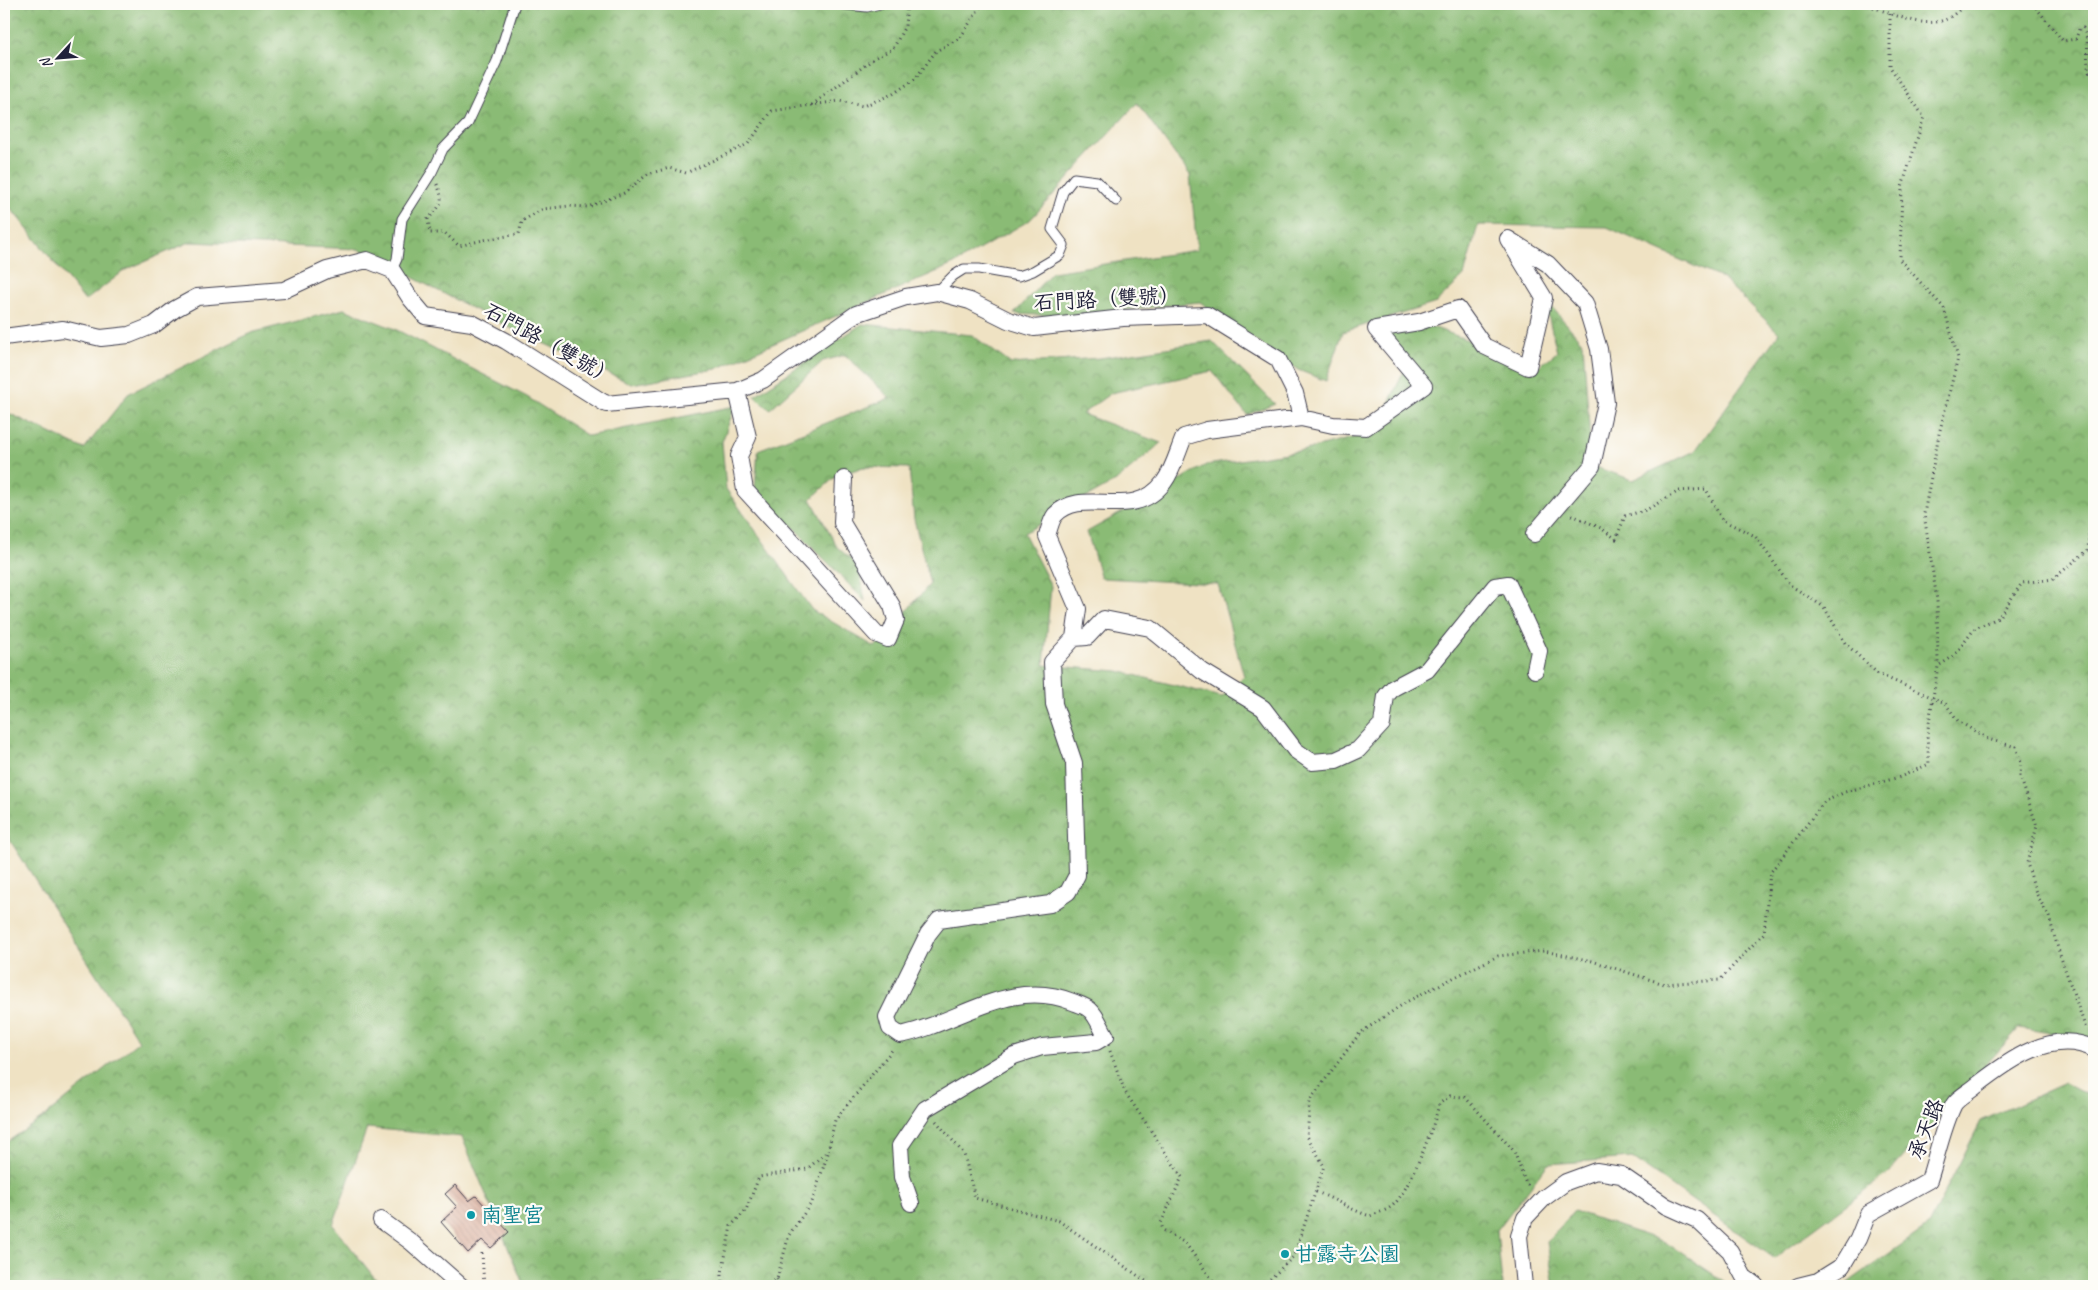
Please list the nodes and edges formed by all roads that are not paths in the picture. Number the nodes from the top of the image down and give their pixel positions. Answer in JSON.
{"nodes":[{"id":1,"x":515,"y":4,"type":"edge"},
{"id":2,"x":836,"y":4,"type":"edge"},
{"id":3,"x":880,"y":4,"type":"edge"},
{"id":4,"x":1116,"y":201,"type":"dead end"},
{"id":5,"x":392,"y":270,"type":"junction"},
{"id":6,"x":937,"y":292,"type":"junction"},
{"id":7,"x":4,"y":337,"type":"edge"},
{"id":8,"x":737,"y":391,"type":"junction"},
{"id":9,"x":1302,"y":418,"type":"junction"},
{"id":10,"x":844,"y":479,"type":"dead end"},
{"id":11,"x":1534,"y":534,"type":"dead end"},
{"id":12,"x":1074,"y":638,"type":"junction"},
{"id":13,"x":1535,"y":670,"type":"dead end"},
{"id":14,"x":2092,"y":1048,"type":"edge"},
{"id":15,"x":912,"y":1203,"type":"dead end"},
{"id":16,"x":381,"y":1220,"type":"dead end"},
{"id":17,"x":461,"y":1286,"type":"edge"},
{"id":18,"x":1524,"y":1286,"type":"edge"},
{"id":19,"x":1756,"y":1286,"type":"edge"},
{"id":20,"x":1798,"y":1286,"type":"edge"}],
"edges":[{"from":1,"to":5,"type":"lane"},
{"from":2,"to":3,"type":"lane"},
{"from":4,"to":6,"type":"lane"},
{"from":5,"to":7,"type":"street"},
{"from":5,"to":8,"type":"street","name":"石門路（雙號）"},
{"from":6,"to":8,"type":"street","name":"石門路（雙號）"},
{"from":6,"to":9,"type":"street","name":"石門路（雙號）"},
{"from":8,"to":10,"type":"street"},
{"from":9,"to":11,"type":"street"},
{"from":9,"to":12,"type":"street"},
{"from":12,"to":13,"type":"street"},
{"from":12,"to":15,"type":"street"},
{"from":14,"to":20,"type":"street","name":"承天路"},
{"from":16,"to":17,"type":"street"},
{"from":18,"to":19,"type":"street"}]}
